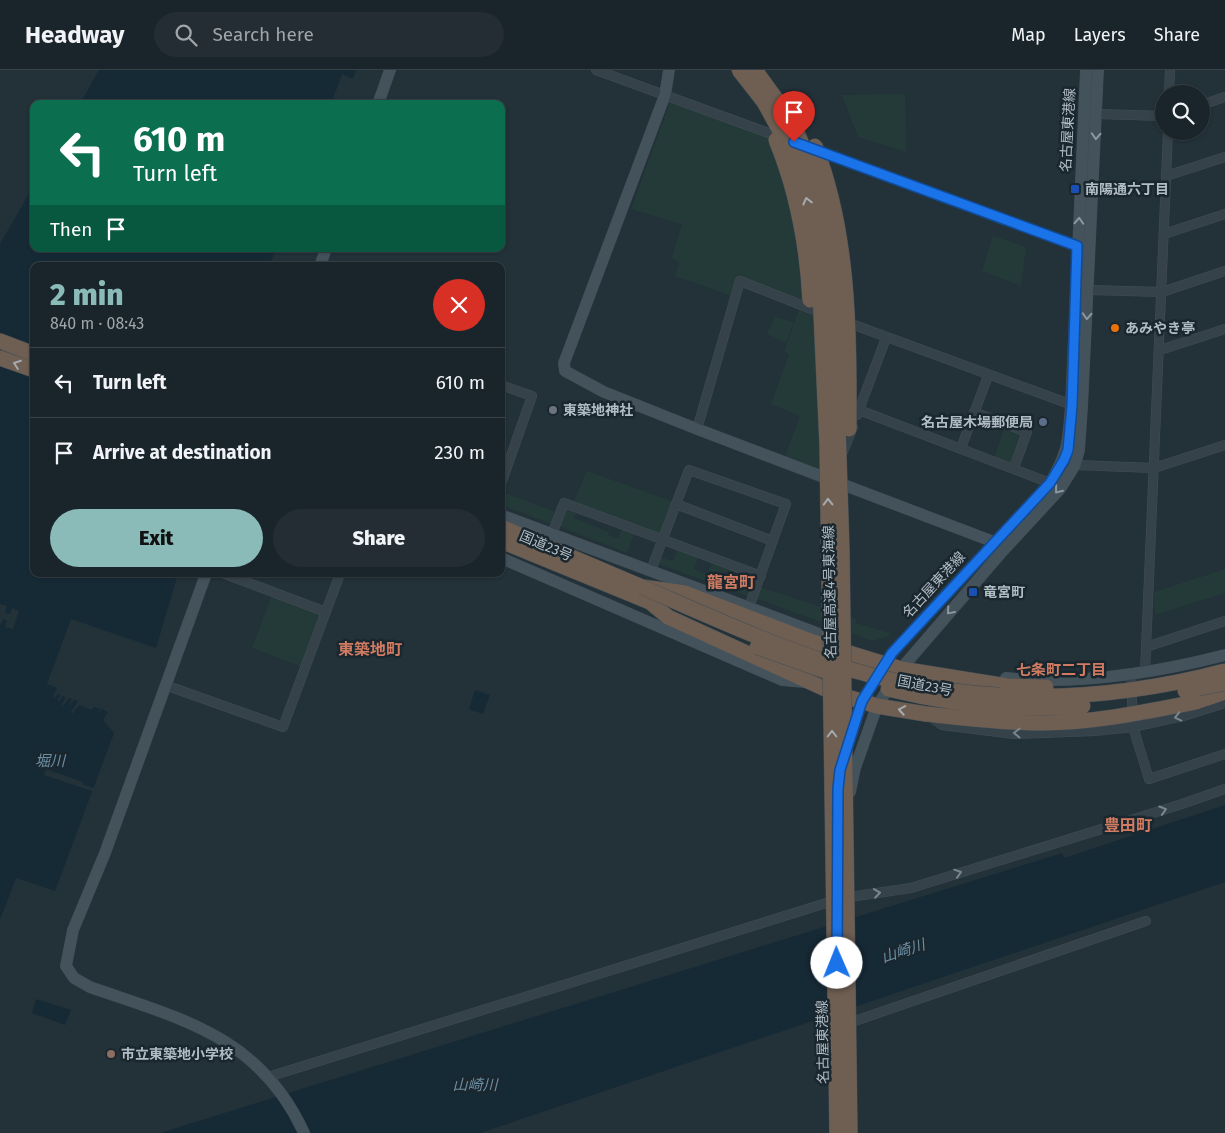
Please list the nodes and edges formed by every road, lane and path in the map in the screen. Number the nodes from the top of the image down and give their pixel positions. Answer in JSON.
{"nodes":[{"id":1,"x":390,"y":70,"type":"edge"},
{"id":2,"x":596,"y":70,"type":"edge"},
{"id":3,"x":669,"y":70,"type":"edge"},
{"id":4,"x":740,"y":70,"type":"edge"},
{"id":5,"x":753,"y":70,"type":"edge"},
{"id":6,"x":1086,"y":70,"type":"edge"},
{"id":7,"x":1098,"y":70,"type":"edge"},
{"id":8,"x":1170,"y":70,"type":"edge"},
{"id":9,"x":1169,"y":85,"type":"edge"},
{"id":10,"x":665,"y":95,"type":"junction"},
{"id":11,"x":1225,"y":97,"type":"edge"},
{"id":12,"x":379,"y":100,"type":"edge"},
{"id":13,"x":1210,"y":102,"type":"edge"},
{"id":14,"x":1096,"y":114,"type":"junction"},
{"id":15,"x":1155,"y":116,"type":"edge"},
{"id":16,"x":1168,"y":140,"type":"edge"},
{"id":17,"x":1225,"y":157,"type":"edge"},
{"id":18,"x":1166,"y":176,"type":"junction"},
{"id":19,"x":1225,"y":214,"type":"edge"},
{"id":20,"x":1164,"y":234,"type":"junction"},
{"id":21,"x":1077,"y":246,"type":"junction"},
{"id":22,"x":1225,"y":271,"type":"edge"},
{"id":23,"x":1088,"y":290,"type":"junction"},
{"id":24,"x":1162,"y":292,"type":"junction"},
{"id":25,"x":1225,"y":329,"type":"edge"},
{"id":26,"x":886,"y":338,"type":"junction"},
{"id":27,"x":0,"y":341,"type":"edge"},
{"id":28,"x":1160,"y":350,"type":"junction"},
{"id":29,"x":30,"y":352,"type":"edge"},
{"id":30,"x":0,"y":358,"type":"edge"},
{"id":31,"x":30,"y":369,"type":"edge"},
{"id":32,"x":988,"y":376,"type":"junction"},
{"id":33,"x":505,"y":386,"type":"edge"},
{"id":34,"x":1077,"y":406,"type":"junction"},
{"id":35,"x":859,"y":410,"type":"junction"},
{"id":36,"x":974,"y":412,"type":"junction"},
{"id":37,"x":697,"y":429,"type":"junction"},
{"id":38,"x":1225,"y":444,"type":"edge"},
{"id":39,"x":961,"y":448,"type":"junction"},
{"id":40,"x":1064,"y":460,"type":"junction"},
{"id":41,"x":1075,"y":465,"type":"junction"},
{"id":42,"x":1014,"y":468,"type":"junction"},
{"id":43,"x":1154,"y":468,"type":"junction"},
{"id":44,"x":505,"y":473,"type":"edge"},
{"id":45,"x":832,"y":480,"type":"junction"},
{"id":46,"x":1050,"y":483,"type":"junction"},
{"id":47,"x":676,"y":504,"type":"junction"},
{"id":48,"x":505,"y":516,"type":"edge"},
{"id":49,"x":505,"y":529,"type":"edge"},
{"id":50,"x":552,"y":534,"type":"junction"},
{"id":51,"x":663,"y":540,"type":"junction"},
{"id":52,"x":773,"y":541,"type":"junction"},
{"id":53,"x":994,"y":542,"type":"junction"},
{"id":54,"x":505,"y":543,"type":"edge"},
{"id":55,"x":505,"y":560,"type":"edge"},
{"id":56,"x":651,"y":570,"type":"junction"},
{"id":57,"x":761,"y":576,"type":"junction"},
{"id":58,"x":205,"y":577,"type":"edge"},
{"id":59,"x":233,"y":577,"type":"edge"},
{"id":60,"x":339,"y":577,"type":"edge"},
{"id":61,"x":642,"y":587,"type":"junction"},
{"id":62,"x":650,"y":602,"type":"junction"},
{"id":63,"x":750,"y":607,"type":"junction"},
{"id":64,"x":326,"y":612,"type":"junction"},
{"id":65,"x":1225,"y":621,"type":"edge"},
{"id":66,"x":1146,"y":647,"type":"junction"},
{"id":67,"x":835,"y":649,"type":"junction"},
{"id":68,"x":1225,"y":655,"type":"edge"},
{"id":69,"x":885,"y":664,"type":"junction"},
{"id":70,"x":1225,"y":665,"type":"edge"},
{"id":71,"x":901,"y":668,"type":"junction"},
{"id":72,"x":1225,"y":671,"type":"edge"},
{"id":73,"x":1145,"y":672,"type":"junction"},
{"id":74,"x":1131,"y":674,"type":"junction"},
{"id":75,"x":945,"y":676,"type":"junction"},
{"id":76,"x":811,"y":682,"type":"junction"},
{"id":77,"x":1225,"y":683,"type":"edge"},
{"id":78,"x":165,"y":685,"type":"junction"},
{"id":79,"x":1225,"y":692,"type":"edge"},
{"id":80,"x":862,"y":701,"type":"junction"},
{"id":81,"x":1225,"y":703,"type":"edge"},
{"id":82,"x":877,"y":706,"type":"junction"},
{"id":83,"x":926,"y":714,"type":"junction"},
{"id":84,"x":1133,"y":727,"type":"junction"},
{"id":85,"x":1225,"y":754,"type":"edge"},
{"id":86,"x":1225,"y":789,"type":"edge"},
{"id":87,"x":840,"y":902,"type":"junction"},
{"id":88,"x":1146,"y":921,"type":"dead end"},
{"id":89,"x":842,"y":1021,"type":"junction"},
{"id":90,"x":268,"y":1077,"type":"junction"},
{"id":91,"x":304,"y":1133,"type":"edge"},
{"id":92,"x":838,"y":1133,"type":"edge"},
{"id":93,"x":846,"y":1133,"type":"edge"},
{"id":94,"x":850,"y":1133,"type":"edge"}],
"edges":[{"from":1,"to":12,"type":"street"},
{"from":2,"to":10,"type":"street"},
{"from":3,"to":10,"type":"street"},
{"from":92,"to":4,"type":"highway","name":"名古屋高速4号東海線","one_way":true,"bridge":true},
{"from":5,"to":94,"type":"highway","name":"名古屋高速4号東海線","bridge":true},
{"from":21,"to":6,"type":"street","name":"名古屋東港線","one_way":true},
{"from":7,"to":14,"type":"street","name":"名古屋東港線"},
{"from":8,"to":9,"type":"street"},
{"from":10,"to":21,"type":"street"},
{"from":10,"to":37,"type":"street"},
{"from":11,"to":13,"type":"street"},
{"from":14,"to":15,"type":"street"},
{"from":14,"to":23,"type":"street","name":"名古屋東港線","one_way":true},
{"from":16,"to":18,"type":"street"},
{"from":17,"to":18,"type":"street"},
{"from":18,"to":20,"type":"street"},
{"from":19,"to":20,"type":"street"},
{"from":20,"to":24,"type":"street"},
{"from":21,"to":34,"type":"street","name":"名古屋東港線"},
{"from":22,"to":24,"type":"street"},
{"from":23,"to":24,"type":"street"},
{"from":23,"to":34,"type":"street","name":"名古屋東港線","one_way":true},
{"from":24,"to":28,"type":"street"},
{"from":25,"to":28,"type":"street"},
{"from":26,"to":32,"type":"street"},
{"from":26,"to":35,"type":"street"},
{"from":26,"to":37,"type":"street"},
{"from":27,"to":29,"type":"highway"},
{"from":28,"to":43,"type":"street"},
{"from":31,"to":30,"type":"highway","one_way":true},
{"from":32,"to":34,"type":"street"},
{"from":32,"to":36,"type":"street"},
{"from":33,"to":44,"type":"street"},
{"from":34,"to":40,"type":"street","name":"名古屋東港線"},
{"from":34,"to":41,"type":"street","name":"名古屋東港線"},
{"from":35,"to":39,"type":"street"},
{"from":35,"to":45,"type":"street"},
{"from":36,"to":39,"type":"street"},
{"from":36,"to":42,"type":"street"},
{"from":37,"to":45,"type":"street"},
{"from":38,"to":43,"type":"street"},
{"from":39,"to":42,"type":"street"},
{"from":40,"to":41,"type":"street"},
{"from":40,"to":46,"type":"street","name":"名古屋東港線"},
{"from":41,"to":43,"type":"street"},
{"from":41,"to":71,"type":"street","name":"名古屋東港線","one_way":true},
{"from":42,"to":46,"type":"street"},
{"from":43,"to":66,"type":"street"},
{"from":45,"to":53,"type":"street"},
{"from":46,"to":53,"type":"street","name":"名古屋東港線"},
{"from":47,"to":51,"type":"street"},
{"from":47,"to":52,"type":"street"},
{"from":47,"to":52,"type":"street"},
{"from":48,"to":50,"type":"street"},
{"from":49,"to":61,"type":"highway","name":"国道23号"},
{"from":50,"to":51,"type":"street"},
{"from":50,"to":56,"type":"street"},
{"from":51,"to":56,"type":"street"},
{"from":51,"to":57,"type":"street"},
{"from":52,"to":57,"type":"street"},
{"from":53,"to":69,"type":"street","name":"名古屋東港線"},
{"from":54,"to":62,"type":"highway","name":"国道23号"},
{"from":55,"to":76,"type":"street"},
{"from":56,"to":63,"type":"street"},
{"from":57,"to":63,"type":"street"},
{"from":58,"to":78,"type":"street"},
{"from":59,"to":64,"type":"street"},
{"from":60,"to":64,"type":"street"},
{"from":61,"to":67,"type":"highway"},
{"from":61,"to":72,"type":"highway","name":"国道23号","bridge":true},
{"from":62,"to":76,"type":"highway"},
{"from":62,"to":77,"type":"highway","name":"国道23号","bridge":true},
{"from":63,"to":67,"type":"street"},
{"from":64,"to":78,"type":"street"},
{"from":65,"to":66,"type":"street"},
{"from":66,"to":73,"type":"street"},
{"from":67,"to":69,"type":"highway"},
{"from":68,"to":73,"type":"street"},
{"from":69,"to":71,"type":"highway"},
{"from":69,"to":80,"type":"street","name":"名古屋東港線"},
{"from":70,"to":75,"type":"highway","bridge":true},
{"from":71,"to":75,"type":"highway"},
{"from":71,"to":82,"type":"street","name":"名古屋東港線"},
{"from":73,"to":74,"type":"street"},
{"from":74,"to":75,"type":"street"},
{"from":74,"to":84,"type":"street"},
{"from":76,"to":80,"type":"highway"},
{"from":78,"to":90,"type":"street"},
{"from":79,"to":83,"type":"highway","bridge":true},
{"from":80,"to":82,"type":"highway"},
{"from":80,"to":87,"type":"street","name":"名古屋東港線"},
{"from":81,"to":84,"type":"street","one_way":true},
{"from":83,"to":82,"type":"highway","one_way":true},
{"from":82,"to":87,"type":"street","name":"名古屋東港線"},
{"from":84,"to":83,"type":"street","one_way":true},
{"from":84,"to":85,"type":"street"},
{"from":87,"to":86,"type":"street","one_way":true},
{"from":87,"to":89,"type":"street","name":"名古屋東港線"},
{"from":87,"to":90,"type":"street"},
{"from":88,"to":89,"type":"street"},
{"from":89,"to":92,"type":"street","name":"名古屋東港線"},
{"from":89,"to":93,"type":"street","name":"名古屋東港線"},
{"from":90,"to":91,"type":"street"}]}
